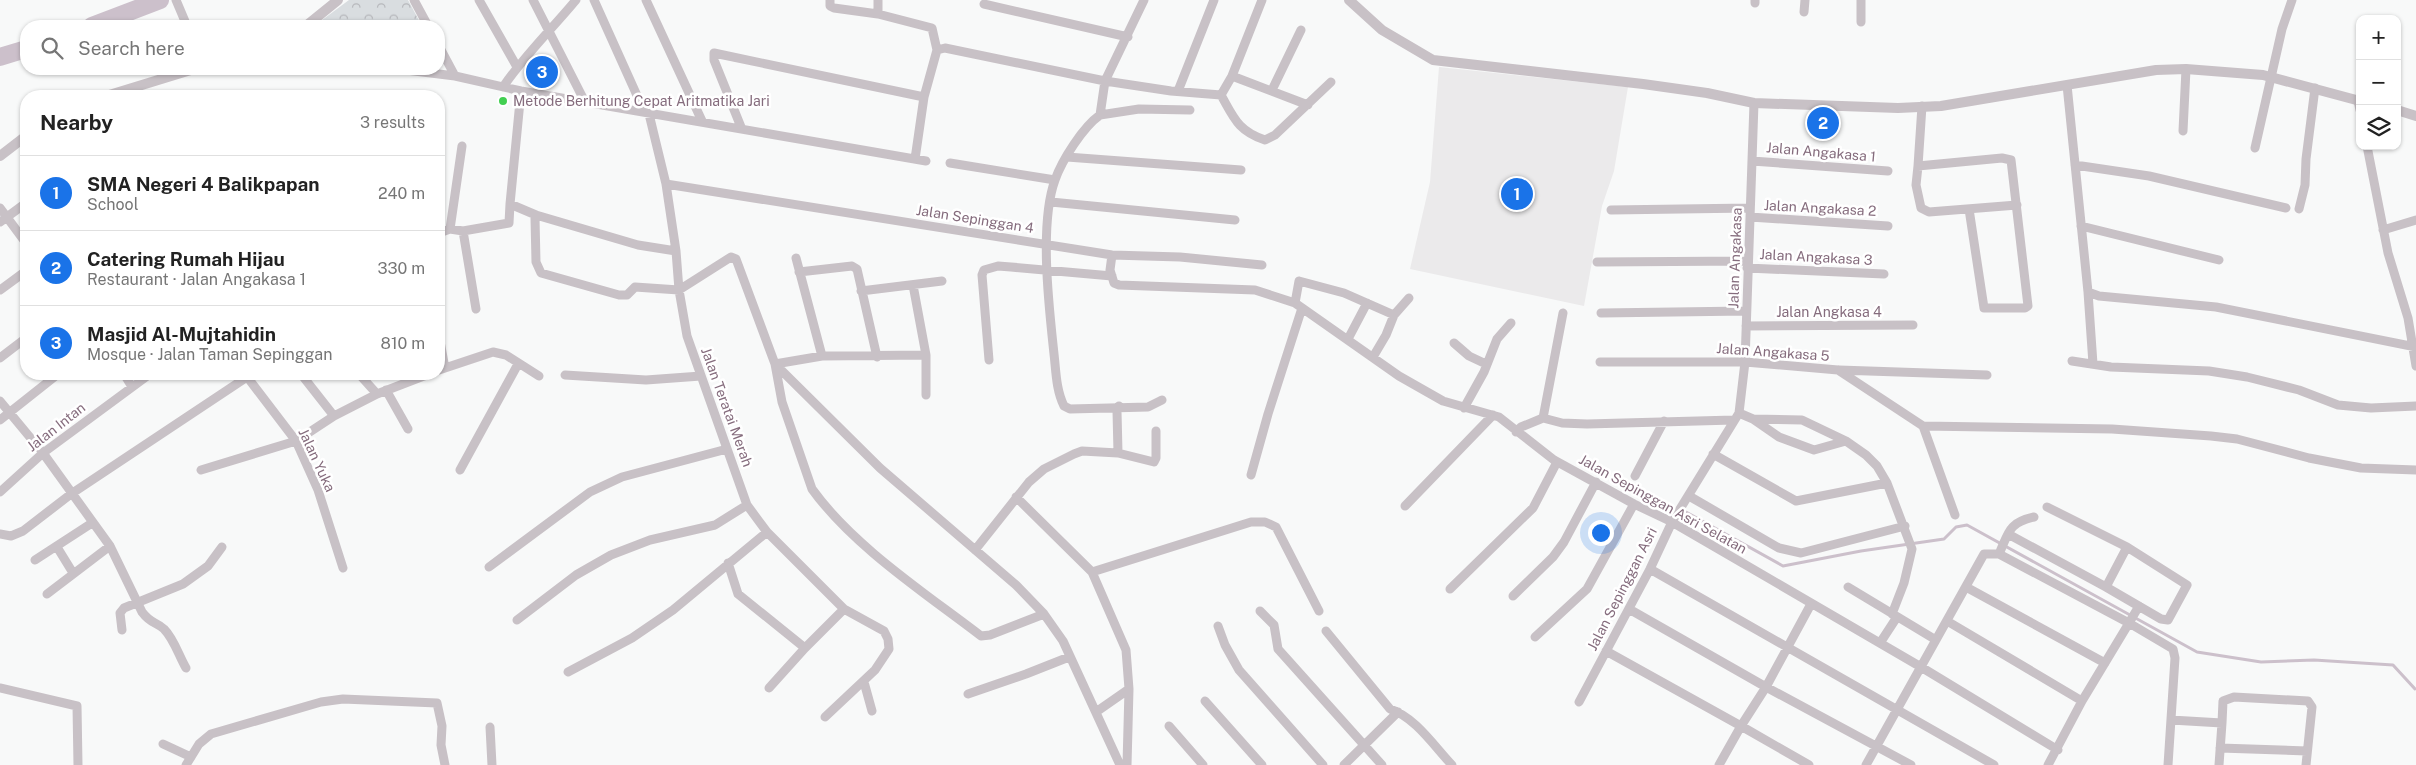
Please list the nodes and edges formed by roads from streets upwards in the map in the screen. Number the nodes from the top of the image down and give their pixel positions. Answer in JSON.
{"nodes":[{"id":1,"x":176,"y":0,"type":"edge"},
{"id":2,"x":338,"y":0,"type":"edge"},
{"id":3,"x":414,"y":0,"type":"edge"},
{"id":4,"x":479,"y":0,"type":"edge"},
{"id":5,"x":533,"y":0,"type":"edge"},
{"id":6,"x":576,"y":0,"type":"edge"},
{"id":7,"x":594,"y":0,"type":"edge"},
{"id":8,"x":646,"y":0,"type":"edge"},
{"id":9,"x":830,"y":0,"type":"edge"},
{"id":10,"x":878,"y":0,"type":"edge"},
{"id":11,"x":1144,"y":0,"type":"edge"},
{"id":12,"x":1214,"y":0,"type":"edge"},
{"id":13,"x":1262,"y":0,"type":"edge"},
{"id":14,"x":1349,"y":0,"type":"edge"},
{"id":15,"x":1805,"y":0,"type":"edge"},
{"id":16,"x":1861,"y":0,"type":"edge"},
{"id":17,"x":2292,"y":0,"type":"edge"},
{"id":18,"x":984,"y":4,"type":"dead end"},
{"id":19,"x":1804,"y":12,"type":"dead end"},
{"id":20,"x":878,"y":14,"type":"junction"},
{"id":21,"x":184,"y":20,"type":"edge"},
{"id":22,"x":313,"y":20,"type":"edge"},
{"id":23,"x":425,"y":20,"type":"edge"},
{"id":24,"x":1861,"y":22,"type":"dead end"},
{"id":25,"x":1301,"y":30,"type":"dead end"},
{"id":26,"x":550,"y":32,"type":"junction"},
{"id":27,"x":1128,"y":37,"type":"junction"},
{"id":28,"x":938,"y":50,"type":"junction"},
{"id":29,"x":445,"y":57,"type":"edge"},
{"id":30,"x":517,"y":67,"type":"junction"},
{"id":31,"x":2186,"y":69,"type":"junction"},
{"id":32,"x":174,"y":75,"type":"edge"},
{"id":33,"x":445,"y":75,"type":"edge"},
{"id":34,"x":455,"y":76,"type":"junction"},
{"id":35,"x":1232,"y":76,"type":"junction"},
{"id":36,"x":2271,"y":77,"type":"junction"},
{"id":37,"x":1105,"y":81,"type":"junction"},
{"id":38,"x":1331,"y":82,"type":"dead end"},
{"id":39,"x":2068,"y":84,"type":"junction"},
{"id":40,"x":503,"y":87,"type":"junction"},
{"id":41,"x":2315,"y":88,"type":"junction"},
{"id":42,"x":126,"y":90,"type":"edge"},
{"id":43,"x":1272,"y":90,"type":"junction"},
{"id":44,"x":521,"y":91,"type":"junction"},
{"id":45,"x":1178,"y":91,"type":"junction"},
{"id":46,"x":1221,"y":95,"type":"junction"},
{"id":47,"x":924,"y":97,"type":"junction"},
{"id":48,"x":585,"y":102,"type":"junction"},
{"id":49,"x":2356,"y":103,"type":"edge"},
{"id":50,"x":1754,"y":104,"type":"junction"},
{"id":51,"x":1308,"y":105,"type":"junction"},
{"id":52,"x":1922,"y":106,"type":"junction"},
{"id":53,"x":1190,"y":110,"type":"dead end"},
{"id":54,"x":2401,"y":111,"type":"edge"},
{"id":55,"x":646,"y":112,"type":"junction"},
{"id":56,"x":1101,"y":113,"type":"junction"},
{"id":57,"x":2416,"y":116,"type":"edge"},
{"id":58,"x":702,"y":121,"type":"junction"},
{"id":59,"x":741,"y":127,"type":"junction"},
{"id":60,"x":2183,"y":131,"type":"dead end"},
{"id":61,"x":20,"y":141,"type":"edge"},
{"id":62,"x":462,"y":146,"type":"dead end"},
{"id":63,"x":2255,"y":148,"type":"dead end"},
{"id":64,"x":2367,"y":150,"type":"edge"},
{"id":65,"x":0,"y":156,"type":"edge"},
{"id":66,"x":1067,"y":157,"type":"junction"},
{"id":67,"x":915,"y":159,"type":"junction"},
{"id":68,"x":1752,"y":160,"type":"junction"},
{"id":69,"x":926,"y":161,"type":"dead end"},
{"id":70,"x":950,"y":163,"type":"dead end"},
{"id":71,"x":2075,"y":165,"type":"junction"},
{"id":72,"x":1918,"y":166,"type":"junction"},
{"id":73,"x":1240,"y":170,"type":"dead end"},
{"id":74,"x":1888,"y":171,"type":"dead end"},
{"id":75,"x":1055,"y":180,"type":"junction"},
{"id":76,"x":666,"y":184,"type":"junction"},
{"id":77,"x":1051,"y":202,"type":"junction"},
{"id":78,"x":510,"y":204,"type":"junction"},
{"id":79,"x":2017,"y":204,"type":"junction"},
{"id":80,"x":20,"y":207,"type":"edge"},
{"id":81,"x":0,"y":208,"type":"edge"},
{"id":82,"x":1750,"y":208,"type":"junction"},
{"id":83,"x":2286,"y":208,"type":"dead end"},
{"id":84,"x":1969,"y":209,"type":"junction"},
{"id":85,"x":2299,"y":209,"type":"dead end"},
{"id":86,"x":1611,"y":210,"type":"dead end"},
{"id":87,"x":536,"y":215,"type":"junction"},
{"id":88,"x":1750,"y":218,"type":"junction"},
{"id":89,"x":3,"y":220,"type":"edge"},
{"id":90,"x":1235,"y":220,"type":"dead end"},
{"id":91,"x":2416,"y":220,"type":"edge"},
{"id":92,"x":1888,"y":226,"type":"dead end"},
{"id":93,"x":2081,"y":226,"type":"junction"},
{"id":94,"x":450,"y":229,"type":"junction"},
{"id":95,"x":463,"y":230,"type":"junction"},
{"id":96,"x":2383,"y":230,"type":"junction"},
{"id":97,"x":445,"y":231,"type":"edge"},
{"id":98,"x":20,"y":237,"type":"edge"},
{"id":99,"x":1047,"y":244,"type":"junction"},
{"id":100,"x":676,"y":251,"type":"junction"},
{"id":101,"x":1112,"y":255,"type":"junction"},
{"id":102,"x":796,"y":258,"type":"dead end"},
{"id":103,"x":2219,"y":260,"type":"dead end"},
{"id":104,"x":1597,"y":262,"type":"dead end"},
{"id":105,"x":1262,"y":264,"type":"dead end"},
{"id":106,"x":1748,"y":264,"type":"junction"},
{"id":107,"x":1048,"y":270,"type":"junction"},
{"id":108,"x":799,"y":272,"type":"junction"},
{"id":109,"x":1884,"y":274,"type":"dead end"},
{"id":110,"x":20,"y":275,"type":"edge"},
{"id":111,"x":1112,"y":276,"type":"junction"},
{"id":112,"x":942,"y":281,"type":"dead end"},
{"id":113,"x":913,"y":285,"type":"junction"},
{"id":114,"x":0,"y":290,"type":"edge"},
{"id":115,"x":679,"y":290,"type":"junction"},
{"id":116,"x":861,"y":291,"type":"junction"},
{"id":117,"x":2088,"y":292,"type":"junction"},
{"id":118,"x":1409,"y":298,"type":"dead end"},
{"id":119,"x":1367,"y":303,"type":"junction"},
{"id":120,"x":1298,"y":306,"type":"junction"},
{"id":121,"x":476,"y":309,"type":"dead end"},
{"id":122,"x":1746,"y":311,"type":"junction"},
{"id":123,"x":1563,"y":313,"type":"dead end"},
{"id":124,"x":1601,"y":313,"type":"dead end"},
{"id":125,"x":1394,"y":315,"type":"junction"},
{"id":126,"x":1511,"y":323,"type":"dead end"},
{"id":127,"x":1913,"y":325,"type":"dead end"},
{"id":128,"x":1746,"y":326,"type":"junction"},
{"id":129,"x":1348,"y":339,"type":"junction"},
{"id":130,"x":20,"y":343,"type":"edge"},
{"id":131,"x":1454,"y":343,"type":"dead end"},
{"id":132,"x":2414,"y":347,"type":"edge"},
{"id":133,"x":822,"y":356,"type":"junction"},
{"id":134,"x":926,"y":356,"type":"junction"},
{"id":135,"x":877,"y":357,"type":"junction"},
{"id":136,"x":1373,"y":357,"type":"junction"},
{"id":137,"x":0,"y":358,"type":"edge"},
{"id":138,"x":989,"y":360,"type":"dead end"},
{"id":139,"x":2072,"y":361,"type":"dead end"},
{"id":140,"x":1600,"y":362,"type":"dead end"},
{"id":141,"x":1745,"y":362,"type":"junction"},
{"id":142,"x":518,"y":364,"type":"junction"},
{"id":143,"x":775,"y":364,"type":"junction"},
{"id":144,"x":2094,"y":364,"type":"junction"},
{"id":145,"x":2416,"y":366,"type":"edge"},
{"id":146,"x":1486,"y":367,"type":"junction"},
{"id":147,"x":445,"y":368,"type":"edge"},
{"id":148,"x":1838,"y":370,"type":"junction"},
{"id":149,"x":565,"y":375,"type":"dead end"},
{"id":150,"x":1987,"y":375,"type":"dead end"},
{"id":151,"x":539,"y":376,"type":"dead end"},
{"id":152,"x":701,"y":376,"type":"junction"},
{"id":153,"x":50,"y":380,"type":"edge"},
{"id":154,"x":128,"y":380,"type":"edge"},
{"id":155,"x":142,"y":380,"type":"edge"},
{"id":156,"x":239,"y":380,"type":"edge"},
{"id":157,"x":250,"y":380,"type":"edge"},
{"id":158,"x":306,"y":380,"type":"edge"},
{"id":159,"x":366,"y":380,"type":"edge"},
{"id":160,"x":413,"y":380,"type":"edge"},
{"id":161,"x":132,"y":387,"type":"junction"},
{"id":162,"x":381,"y":392,"type":"junction"},
{"id":163,"x":926,"y":395,"type":"dead end"},
{"id":164,"x":1162,"y":400,"type":"dead end"},
{"id":165,"x":0,"y":401,"type":"edge"},
{"id":166,"x":1119,"y":406,"type":"junction"},
{"id":167,"x":2416,"y":406,"type":"edge"},
{"id":168,"x":1464,"y":408,"type":"junction"},
{"id":169,"x":9,"y":413,"type":"junction"},
{"id":170,"x":1493,"y":415,"type":"junction"},
{"id":171,"x":334,"y":416,"type":"junction"},
{"id":172,"x":1736,"y":416,"type":"junction"},
{"id":173,"x":1542,"y":418,"type":"junction"},
{"id":174,"x":0,"y":420,"type":"edge"},
{"id":175,"x":1753,"y":420,"type":"junction"},
{"id":176,"x":1664,"y":421,"type":"junction"},
{"id":177,"x":1923,"y":426,"type":"junction"},
{"id":178,"x":408,"y":429,"type":"dead end"},
{"id":179,"x":1518,"y":429,"type":"junction"},
{"id":180,"x":1156,"y":431,"type":"dead end"},
{"id":181,"x":296,"y":441,"type":"junction"},
{"id":182,"x":1846,"y":442,"type":"junction"},
{"id":183,"x":727,"y":449,"type":"junction"},
{"id":184,"x":43,"y":453,"type":"junction"},
{"id":185,"x":1118,"y":454,"type":"junction"},
{"id":186,"x":1713,"y":454,"type":"junction"},
{"id":187,"x":1557,"y":462,"type":"junction"},
{"id":188,"x":201,"y":470,"type":"dead end"},
{"id":189,"x":460,"y":470,"type":"dead end"},
{"id":190,"x":2416,"y":470,"type":"edge"},
{"id":191,"x":1252,"y":475,"type":"dead end"},
{"id":192,"x":1635,"y":476,"type":"dead end"},
{"id":193,"x":1596,"y":482,"type":"junction"},
{"id":194,"x":1888,"y":482,"type":"junction"},
{"id":195,"x":0,"y":492,"type":"edge"},
{"id":196,"x":71,"y":494,"type":"junction"},
{"id":197,"x":1016,"y":497,"type":"junction"},
{"id":198,"x":1688,"y":497,"type":"junction"},
{"id":199,"x":1634,"y":504,"type":"junction"},
{"id":200,"x":748,"y":505,"type":"junction"},
{"id":201,"x":1405,"y":506,"type":"dead end"},
{"id":202,"x":2047,"y":507,"type":"dead end"},
{"id":203,"x":1955,"y":515,"type":"dead end"},
{"id":204,"x":2034,"y":517,"type":"dead end"},
{"id":205,"x":1673,"y":519,"type":"junction"},
{"id":206,"x":92,"y":522,"type":"junction"},
{"id":207,"x":1905,"y":526,"type":"junction"},
{"id":208,"x":768,"y":532,"type":"junction"},
{"id":209,"x":0,"y":534,"type":"edge"},
{"id":210,"x":2008,"y":534,"type":"junction"},
{"id":211,"x":110,"y":546,"type":"junction"},
{"id":212,"x":57,"y":547,"type":"junction"},
{"id":213,"x":2127,"y":547,"type":"junction"},
{"id":214,"x":222,"y":548,"type":"dead end"},
{"id":215,"x":975,"y":550,"type":"junction"},
{"id":216,"x":1999,"y":554,"type":"junction"},
{"id":217,"x":35,"y":560,"type":"dead end"},
{"id":218,"x":728,"y":563,"type":"junction"},
{"id":219,"x":489,"y":567,"type":"dead end"},
{"id":220,"x":343,"y":568,"type":"dead end"},
{"id":221,"x":1650,"y":569,"type":"junction"},
{"id":222,"x":1092,"y":572,"type":"junction"},
{"id":223,"x":73,"y":573,"type":"junction"},
{"id":224,"x":1848,"y":587,"type":"dead end"},
{"id":225,"x":1966,"y":587,"type":"junction"},
{"id":226,"x":2106,"y":587,"type":"junction"},
{"id":227,"x":1450,"y":589,"type":"dead end"},
{"id":228,"x":47,"y":594,"type":"dead end"},
{"id":229,"x":1513,"y":596,"type":"dead end"},
{"id":230,"x":138,"y":602,"type":"junction"},
{"id":231,"x":1811,"y":604,"type":"junction"},
{"id":232,"x":2138,"y":607,"type":"junction"},
{"id":233,"x":844,"y":609,"type":"junction"},
{"id":234,"x":1629,"y":609,"type":"junction"},
{"id":235,"x":1319,"y":610,"type":"dead end"},
{"id":236,"x":1260,"y":611,"type":"dead end"},
{"id":237,"x":1044,"y":614,"type":"junction"},
{"id":238,"x":1895,"y":615,"type":"junction"},
{"id":239,"x":517,"y":620,"type":"dead end"},
{"id":240,"x":1947,"y":621,"type":"junction"},
{"id":241,"x":2129,"y":623,"type":"junction"},
{"id":242,"x":1218,"y":626,"type":"dead end"},
{"id":243,"x":122,"y":630,"type":"dead end"},
{"id":244,"x":1326,"y":631,"type":"dead end"},
{"id":245,"x":1535,"y":637,"type":"dead end"},
{"id":246,"x":1936,"y":640,"type":"junction"},
{"id":247,"x":1880,"y":643,"type":"junction"},
{"id":248,"x":1788,"y":646,"type":"junction"},
{"id":249,"x":805,"y":648,"type":"junction"},
{"id":250,"x":1606,"y":652,"type":"junction"},
{"id":251,"x":1069,"y":657,"type":"junction"},
{"id":252,"x":2105,"y":663,"type":"junction"},
{"id":253,"x":1921,"y":666,"type":"junction"},
{"id":254,"x":186,"y":668,"type":"dead end"},
{"id":255,"x":568,"y":672,"type":"dead end"},
{"id":256,"x":864,"y":682,"type":"junction"},
{"id":257,"x":1766,"y":687,"type":"junction"},
{"id":258,"x":0,"y":688,"type":"edge"},
{"id":259,"x":769,"y":688,"type":"dead end"},
{"id":260,"x":1129,"y":689,"type":"junction"},
{"id":261,"x":968,"y":694,"type":"dead end"},
{"id":262,"x":1205,"y":701,"type":"dead end"},
{"id":263,"x":2082,"y":701,"type":"junction"},
{"id":264,"x":1579,"y":702,"type":"dead end"},
{"id":265,"x":1899,"y":710,"type":"junction"},
{"id":266,"x":872,"y":711,"type":"dead end"},
{"id":267,"x":1096,"y":712,"type":"junction"},
{"id":268,"x":1398,"y":712,"type":"junction"},
{"id":269,"x":825,"y":717,"type":"dead end"},
{"id":270,"x":2171,"y":720,"type":"junction"},
{"id":271,"x":2222,"y":723,"type":"junction"},
{"id":272,"x":1169,"y":726,"type":"dead end"},
{"id":273,"x":1741,"y":726,"type":"junction"},
{"id":274,"x":490,"y":727,"type":"dead end"},
{"id":275,"x":163,"y":744,"type":"dead end"},
{"id":276,"x":1363,"y":746,"type":"junction"},
{"id":277,"x":1876,"y":747,"type":"junction"},
{"id":278,"x":2220,"y":748,"type":"junction"},
{"id":279,"x":2058,"y":750,"type":"junction"},
{"id":280,"x":2307,"y":751,"type":"junction"},
{"id":281,"x":189,"y":761,"type":"edge"},
{"id":282,"x":78,"y":765,"type":"edge"},
{"id":283,"x":445,"y":765,"type":"edge"},
{"id":284,"x":492,"y":765,"type":"edge"},
{"id":285,"x":1120,"y":765,"type":"edge"},
{"id":286,"x":1128,"y":765,"type":"edge"},
{"id":287,"x":1203,"y":765,"type":"edge"},
{"id":288,"x":1262,"y":765,"type":"edge"},
{"id":289,"x":1323,"y":765,"type":"edge"},
{"id":290,"x":1344,"y":765,"type":"edge"},
{"id":291,"x":1382,"y":765,"type":"edge"},
{"id":292,"x":1452,"y":765,"type":"edge"},
{"id":293,"x":1719,"y":765,"type":"edge"},
{"id":294,"x":1809,"y":765,"type":"edge"},
{"id":295,"x":1866,"y":765,"type":"edge"},
{"id":296,"x":1911,"y":765,"type":"edge"},
{"id":297,"x":1994,"y":765,"type":"edge"},
{"id":298,"x":2048,"y":765,"type":"edge"},
{"id":299,"x":2168,"y":765,"type":"edge"},
{"id":300,"x":2219,"y":765,"type":"edge"},
{"id":301,"x":2306,"y":765,"type":"edge"}],
"edges":[{"from":1,"to":21,"type":"street"},
{"from":2,"to":22,"type":"street"},
{"from":3,"to":23,"type":"street"},
{"from":4,"to":30,"type":"street"},
{"from":5,"to":26,"type":"street"},
{"from":6,"to":26,"type":"street"},
{"from":7,"to":55,"type":"street","name":"Jalan Teratai Merah"},
{"from":8,"to":58,"type":"street"},
{"from":9,"to":20,"type":"street"},
{"from":10,"to":20,"type":"street"},
{"from":11,"to":27,"type":"street"},
{"from":12,"to":45,"type":"street"},
{"from":13,"to":35,"type":"street"},
{"from":14,"to":50,"type":"street"},
{"from":15,"to":19,"type":"street"},
{"from":16,"to":24,"type":"street"},
{"from":17,"to":36,"type":"street"},
{"from":18,"to":27,"type":"street"},
{"from":20,"to":28,"type":"street"},
{"from":25,"to":43,"type":"street"},
{"from":26,"to":30,"type":"street"},
{"from":26,"to":48,"type":"street"},
{"from":27,"to":37,"type":"street"},
{"from":28,"to":37,"type":"street"},
{"from":28,"to":47,"type":"street"},
{"from":29,"to":34,"type":"street"},
{"from":30,"to":40,"type":"street"},
{"from":31,"to":36,"type":"street"},
{"from":31,"to":39,"type":"street"},
{"from":31,"to":60,"type":"street"},
{"from":32,"to":42,"type":"street"},
{"from":33,"to":34,"type":"street"},
{"from":34,"to":40,"type":"street"},
{"from":35,"to":43,"type":"street"},
{"from":35,"to":46,"type":"street"},
{"from":36,"to":41,"type":"street"},
{"from":36,"to":63,"type":"street"},
{"from":37,"to":45,"type":"street"},
{"from":37,"to":56,"type":"street"},
{"from":38,"to":51,"type":"street"},
{"from":39,"to":52,"type":"street"},
{"from":39,"to":71,"type":"street"},
{"from":40,"to":44,"type":"street"},
{"from":41,"to":49,"type":"street"},
{"from":41,"to":85,"type":"street"},
{"from":43,"to":51,"type":"street"},
{"from":44,"to":48,"type":"street"},
{"from":44,"to":78,"type":"street"},
{"from":45,"to":46,"type":"street"},
{"from":46,"to":51,"type":"street"},
{"from":47,"to":59,"type":"street"},
{"from":47,"to":67,"type":"street"},
{"from":48,"to":55,"type":"street"},
{"from":50,"to":52,"type":"street"},
{"from":50,"to":68,"type":"street","name":"Jalan Angakasa"},
{"from":52,"to":72,"type":"street"},
{"from":53,"to":56,"type":"street"},
{"from":54,"to":57,"type":"street"},
{"from":55,"to":58,"type":"street"},
{"from":55,"to":76,"type":"street","name":"Jalan Teratai Merah"},
{"from":56,"to":66,"type":"street"},
{"from":58,"to":59,"type":"street"},
{"from":59,"to":67,"type":"street"},
{"from":61,"to":65,"type":"street"},
{"from":62,"to":94,"type":"street"},
{"from":64,"to":96,"type":"street"},
{"from":66,"to":73,"type":"street"},
{"from":66,"to":75,"type":"street"},
{"from":67,"to":69,"type":"street"},
{"from":68,"to":74,"type":"street","name":"Jalan Angakasa 1"},
{"from":68,"to":82,"type":"street","name":"Jalan Angakasa"},
{"from":70,"to":75,"type":"street"},
{"from":71,"to":83,"type":"street"},
{"from":71,"to":93,"type":"street"},
{"from":72,"to":79,"type":"street"},
{"from":72,"to":84,"type":"street"},
{"from":75,"to":77,"type":"street"},
{"from":76,"to":99,"type":"street","name":"Jalan Sepinggan 4"},
{"from":76,"to":100,"type":"street","name":"Jalan Teratai Merah"},
{"from":77,"to":90,"type":"street"},
{"from":77,"to":99,"type":"street"},
{"from":78,"to":87,"type":"street"},
{"from":78,"to":95,"type":"street"},
{"from":79,"to":84,"type":"street"},
{"from":79,"to":84,"type":"street"},
{"from":80,"to":89,"type":"street"},
{"from":81,"to":89,"type":"street"},
{"from":82,"to":86,"type":"street"},
{"from":82,"to":88,"type":"street","name":"Jalan Angakasa"},
{"from":87,"to":100,"type":"street"},
{"from":87,"to":115,"type":"street"},
{"from":88,"to":92,"type":"street","name":"Jalan Angakasa 2"},
{"from":88,"to":106,"type":"street","name":"Jalan Angakasa"},
{"from":89,"to":98,"type":"street"},
{"from":91,"to":96,"type":"street"},
{"from":93,"to":103,"type":"street"},
{"from":93,"to":117,"type":"street"},
{"from":94,"to":95,"type":"street"},
{"from":94,"to":97,"type":"street"},
{"from":95,"to":121,"type":"street"},
{"from":96,"to":132,"type":"street"},
{"from":99,"to":101,"type":"street","name":"Jalan Sepinggan 4"},
{"from":99,"to":107,"type":"street"},
{"from":100,"to":115,"type":"street","name":"Jalan Teratai Merah"},
{"from":101,"to":105,"type":"street","name":"Jalan Sepinggan 4"},
{"from":101,"to":111,"type":"street"},
{"from":102,"to":108,"type":"street"},
{"from":104,"to":106,"type":"street","name":"Jalan Angakasa 3"},
{"from":106,"to":109,"type":"street","name":"Jalan Angakasa 3"},
{"from":106,"to":122,"type":"street","name":"Jalan Angakasa"},
{"from":107,"to":111,"type":"street"},
{"from":107,"to":138,"type":"street"},
{"from":107,"to":166,"type":"street"},
{"from":108,"to":116,"type":"street"},
{"from":108,"to":133,"type":"street"},
{"from":110,"to":114,"type":"street"},
{"from":111,"to":120,"type":"street","name":"Jalan Sepinggan Asri Selatan"},
{"from":112,"to":113,"type":"street"},
{"from":113,"to":116,"type":"street"},
{"from":113,"to":134,"type":"street"},
{"from":115,"to":143,"type":"street"},
{"from":115,"to":152,"type":"street","name":"Jalan Teratai Merah"},
{"from":116,"to":135,"type":"street"},
{"from":117,"to":132,"type":"street"},
{"from":117,"to":144,"type":"street"},
{"from":118,"to":125,"type":"street"},
{"from":119,"to":120,"type":"street"},
{"from":119,"to":125,"type":"street"},
{"from":119,"to":129,"type":"street"},
{"from":120,"to":129,"type":"street","name":"Jalan Sepinggan Asri Selatan"},
{"from":120,"to":191,"type":"street"},
{"from":122,"to":124,"type":"street"},
{"from":122,"to":128,"type":"street","name":"Jalan Angakasa"},
{"from":123,"to":173,"type":"street"},
{"from":125,"to":136,"type":"street"},
{"from":126,"to":146,"type":"street"},
{"from":127,"to":128,"type":"street","name":"Jalan Angkasa 4"},
{"from":128,"to":141,"type":"street","name":"Jalan Angakasa"},
{"from":129,"to":136,"type":"street","name":"Jalan Sepinggan Asri Selatan"},
{"from":130,"to":137,"type":"street"},
{"from":131,"to":146,"type":"street"},
{"from":132,"to":145,"type":"street"},
{"from":133,"to":135,"type":"street"},
{"from":133,"to":143,"type":"street"},
{"from":134,"to":135,"type":"street"},
{"from":134,"to":163,"type":"street"},
{"from":136,"to":168,"type":"street","name":"Jalan Sepinggan Asri Selatan"},
{"from":139,"to":144,"type":"street"},
{"from":140,"to":141,"type":"street","name":"Jalan Angakasa 5"},
{"from":141,"to":148,"type":"street","name":"Jalan Angakasa 5"},
{"from":141,"to":172,"type":"street","name":"Jalan Angakasa"},
{"from":142,"to":147,"type":"street"},
{"from":142,"to":151,"type":"street"},
{"from":142,"to":189,"type":"street"},
{"from":143,"to":215,"type":"street"},
{"from":143,"to":237,"type":"street"},
{"from":144,"to":167,"type":"street"},
{"from":146,"to":168,"type":"street"},
{"from":148,"to":150,"type":"street"},
{"from":148,"to":177,"type":"street","name":"Jalan Angakasa 5"},
{"from":149,"to":152,"type":"street"},
{"from":152,"to":183,"type":"street","name":"Jalan Teratai Merah"},
{"from":153,"to":169,"type":"street"},
{"from":154,"to":161,"type":"street"},
{"from":155,"to":161,"type":"street","name":"Jalan Intan"},
{"from":156,"to":196,"type":"street"},
{"from":157,"to":181,"type":"street","name":"Jalan Yuka"},
{"from":158,"to":171,"type":"street"},
{"from":159,"to":162,"type":"street"},
{"from":160,"to":162,"type":"street"},
{"from":161,"to":184,"type":"street","name":"Jalan Intan"},
{"from":162,"to":171,"type":"street"},
{"from":162,"to":178,"type":"street"},
{"from":164,"to":166,"type":"street"},
{"from":165,"to":169,"type":"street"},
{"from":166,"to":185,"type":"street"},
{"from":168,"to":170,"type":"street","name":"Jalan Sepinggan Asri Selatan"},
{"from":169,"to":174,"type":"street"},
{"from":169,"to":184,"type":"street"},
{"from":170,"to":179,"type":"street","name":"Jalan Sepinggan Asri Selatan"},
{"from":170,"to":201,"type":"street"},
{"from":171,"to":181,"type":"street"},
{"from":172,"to":175,"type":"street"},
{"from":172,"to":176,"type":"street"},
{"from":172,"to":186,"type":"street","name":"Jalan Sepinggan Asri"},
{"from":173,"to":176,"type":"street"},
{"from":173,"to":179,"type":"street"},
{"from":175,"to":182,"type":"street"},
{"from":175,"to":182,"type":"street"},
{"from":176,"to":192,"type":"street"},
{"from":177,"to":190,"type":"street"},
{"from":177,"to":203,"type":"street"},
{"from":179,"to":187,"type":"street","name":"Jalan Sepinggan Asri Selatan"},
{"from":180,"to":185,"type":"street"},
{"from":181,"to":188,"type":"street"},
{"from":181,"to":220,"type":"street","name":"Jalan Yuka"},
{"from":182,"to":194,"type":"street"},
{"from":183,"to":200,"type":"street","name":"Jalan Teratai Merah"},
{"from":183,"to":219,"type":"street"},
{"from":184,"to":195,"type":"street","name":"Jalan Intan"},
{"from":184,"to":196,"type":"street"},
{"from":185,"to":197,"type":"street"},
{"from":186,"to":194,"type":"street"},
{"from":186,"to":198,"type":"street","name":"Jalan Sepinggan Asri"},
{"from":187,"to":193,"type":"street","name":"Jalan Sepinggan Asri Selatan"},
{"from":187,"to":227,"type":"street"},
{"from":193,"to":199,"type":"street","name":"Jalan Sepinggan Asri Selatan"},
{"from":193,"to":229,"type":"street"},
{"from":194,"to":207,"type":"street"},
{"from":196,"to":206,"type":"street"},
{"from":196,"to":209,"type":"street"},
{"from":197,"to":215,"type":"street"},
{"from":197,"to":222,"type":"street"},
{"from":198,"to":205,"type":"street","name":"Jalan Sepinggan Asri"},
{"from":198,"to":207,"type":"street"},
{"from":199,"to":205,"type":"street","name":"Jalan Sepinggan Asri Selatan"},
{"from":199,"to":245,"type":"street"},
{"from":200,"to":208,"type":"street","name":"Jalan Teratai Merah"},
{"from":200,"to":239,"type":"street"},
{"from":202,"to":213,"type":"street"},
{"from":204,"to":210,"type":"street"},
{"from":205,"to":221,"type":"street","name":"Jalan Sepinggan Asri"},
{"from":205,"to":231,"type":"street","name":"Jalan Sepinggan Asri Selatan"},
{"from":206,"to":211,"type":"street"},
{"from":206,"to":212,"type":"street"},
{"from":207,"to":238,"type":"street"},
{"from":208,"to":218,"type":"street"},
{"from":208,"to":233,"type":"street","name":"Jalan Teratai Merah"},
{"from":210,"to":216,"type":"street"},
{"from":210,"to":226,"type":"street"},
{"from":211,"to":223,"type":"street"},
{"from":211,"to":230,"type":"street"},
{"from":212,"to":217,"type":"street"},
{"from":212,"to":223,"type":"street"},
{"from":213,"to":226,"type":"street"},
{"from":213,"to":232,"type":"street"},
{"from":214,"to":230,"type":"street"},
{"from":215,"to":237,"type":"street"},
{"from":216,"to":225,"type":"street"},
{"from":216,"to":241,"type":"street"},
{"from":218,"to":249,"type":"street"},
{"from":218,"to":255,"type":"street"},
{"from":221,"to":234,"type":"street","name":"Jalan Sepinggan Asri"},
{"from":221,"to":248,"type":"street"},
{"from":222,"to":235,"type":"street"},
{"from":222,"to":260,"type":"street"},
{"from":223,"to":228,"type":"street"},
{"from":224,"to":238,"type":"street"},
{"from":225,"to":240,"type":"street"},
{"from":225,"to":252,"type":"street"},
{"from":226,"to":232,"type":"street"},
{"from":230,"to":243,"type":"street"},
{"from":230,"to":254,"type":"street"},
{"from":231,"to":247,"type":"street","name":"Jalan Sepinggan Asri Selatan"},
{"from":231,"to":248,"type":"street"},
{"from":232,"to":241,"type":"street"},
{"from":233,"to":249,"type":"street"},
{"from":233,"to":256,"type":"street","name":"Jalan Teratai Merah"},
{"from":234,"to":250,"type":"street","name":"Jalan Sepinggan Asri"},
{"from":234,"to":257,"type":"street"},
{"from":236,"to":276,"type":"street"},
{"from":237,"to":251,"type":"street"},
{"from":238,"to":246,"type":"street"},
{"from":238,"to":247,"type":"street"},
{"from":240,"to":246,"type":"street"},
{"from":240,"to":263,"type":"street"},
{"from":241,"to":252,"type":"street"},
{"from":241,"to":270,"type":"street"},
{"from":242,"to":289,"type":"street"},
{"from":244,"to":268,"type":"street"},
{"from":246,"to":253,"type":"street"},
{"from":247,"to":253,"type":"street","name":"Jalan Sepinggan Asri Selatan"},
{"from":248,"to":257,"type":"street"},
{"from":248,"to":265,"type":"street"},
{"from":249,"to":259,"type":"street"},
{"from":250,"to":264,"type":"street","name":"Jalan Sepinggan Asri"},
{"from":250,"to":273,"type":"street"},
{"from":251,"to":261,"type":"street"},
{"from":251,"to":267,"type":"street"},
{"from":252,"to":263,"type":"street"},
{"from":253,"to":265,"type":"street"},
{"from":253,"to":279,"type":"street","name":"Jalan Sepinggan Asri Selatan"},
{"from":256,"to":266,"type":"street"},
{"from":256,"to":269,"type":"street"},
{"from":257,"to":273,"type":"street"},
{"from":257,"to":277,"type":"street"},
{"from":258,"to":282,"type":"street"},
{"from":260,"to":267,"type":"street"},
{"from":260,"to":286,"type":"street"},
{"from":262,"to":288,"type":"street"},
{"from":263,"to":279,"type":"street"},
{"from":265,"to":277,"type":"street"},
{"from":265,"to":297,"type":"street"},
{"from":267,"to":285,"type":"street"},
{"from":268,"to":276,"type":"street"},
{"from":268,"to":292,"type":"street"},
{"from":270,"to":271,"type":"street"},
{"from":270,"to":299,"type":"street"},
{"from":271,"to":278,"type":"street"},
{"from":271,"to":280,"type":"street"},
{"from":272,"to":287,"type":"street"},
{"from":273,"to":293,"type":"street"},
{"from":273,"to":294,"type":"street"},
{"from":274,"to":284,"type":"street"},
{"from":275,"to":281,"type":"street"},
{"from":276,"to":290,"type":"street"},
{"from":276,"to":291,"type":"street"},
{"from":277,"to":295,"type":"street"},
{"from":277,"to":296,"type":"street"},
{"from":278,"to":280,"type":"street"},
{"from":278,"to":300,"type":"street"},
{"from":279,"to":298,"type":"street"},
{"from":280,"to":301,"type":"street"},
{"from":281,"to":283,"type":"street"}]}
